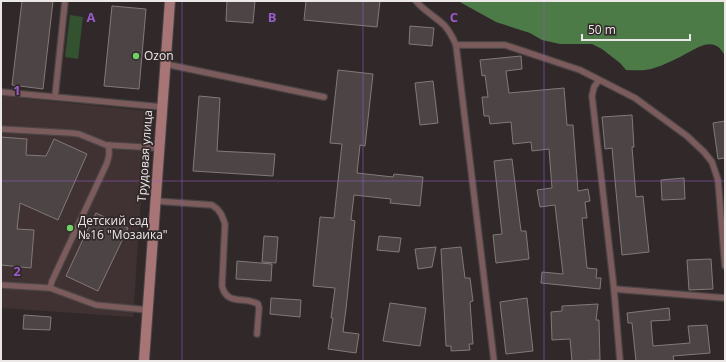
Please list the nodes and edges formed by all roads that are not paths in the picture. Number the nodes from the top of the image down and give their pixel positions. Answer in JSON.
{"nodes":[{"id":1,"x":65,"y":1,"type":"edge"},
{"id":2,"x":170,"y":1,"type":"edge"},
{"id":3,"x":416,"y":1,"type":"edge"},
{"id":4,"x":456,"y":45,"type":"junction"},
{"id":5,"x":165,"y":64,"type":"junction"},
{"id":6,"x":599,"y":80,"type":"junction"},
{"id":7,"x":1,"y":92,"type":"edge"},
{"id":8,"x":55,"y":97,"type":"junction"},
{"id":9,"x":324,"y":97,"type":"dead end"},
{"id":10,"x":162,"y":107,"type":"junction"},
{"id":11,"x":1,"y":129,"type":"edge"},
{"id":12,"x":109,"y":145,"type":"junction"},
{"id":13,"x":159,"y":148,"type":"junction"},
{"id":14,"x":155,"y":200,"type":"junction"},
{"id":15,"x":725,"y":266,"type":"edge"},
{"id":16,"x":1,"y":285,"type":"edge"},
{"id":17,"x":50,"y":288,"type":"junction"},
{"id":18,"x":614,"y":289,"type":"junction"},
{"id":19,"x":725,"y":298,"type":"edge"},
{"id":20,"x":148,"y":310,"type":"junction"},
{"id":21,"x":257,"y":334,"type":"dead end"},
{"id":22,"x":144,"y":361,"type":"edge"},
{"id":23,"x":494,"y":361,"type":"edge"},
{"id":24,"x":620,"y":361,"type":"edge"}],
"edges":[{"from":1,"to":8,"type":"lane"},
{"from":2,"to":5,"type":"street","name":"Трудовая улица"},
{"from":3,"to":4,"type":"lane"},
{"from":4,"to":6,"type":"lane"},
{"from":4,"to":23,"type":"lane"},
{"from":5,"to":9,"type":"lane"},
{"from":5,"to":10,"type":"street","name":"Трудовая улица"},
{"from":6,"to":15,"type":"lane"},
{"from":6,"to":18,"type":"lane"},
{"from":7,"to":8,"type":"lane"},
{"from":8,"to":10,"type":"lane"},
{"from":10,"to":13,"type":"street","name":"Трудовая улица"},
{"from":11,"to":12,"type":"lane"},
{"from":12,"to":13,"type":"lane"},
{"from":12,"to":17,"type":"lane"},
{"from":13,"to":14,"type":"street","name":"Трудовая улица"},
{"from":14,"to":20,"type":"street","name":"Трудовая улица"},
{"from":14,"to":21,"type":"lane"},
{"from":16,"to":17,"type":"lane"},
{"from":17,"to":20,"type":"lane"},
{"from":18,"to":19,"type":"lane"},
{"from":18,"to":24,"type":"lane"},
{"from":20,"to":22,"type":"street","name":"Трудовая улица"}]}
